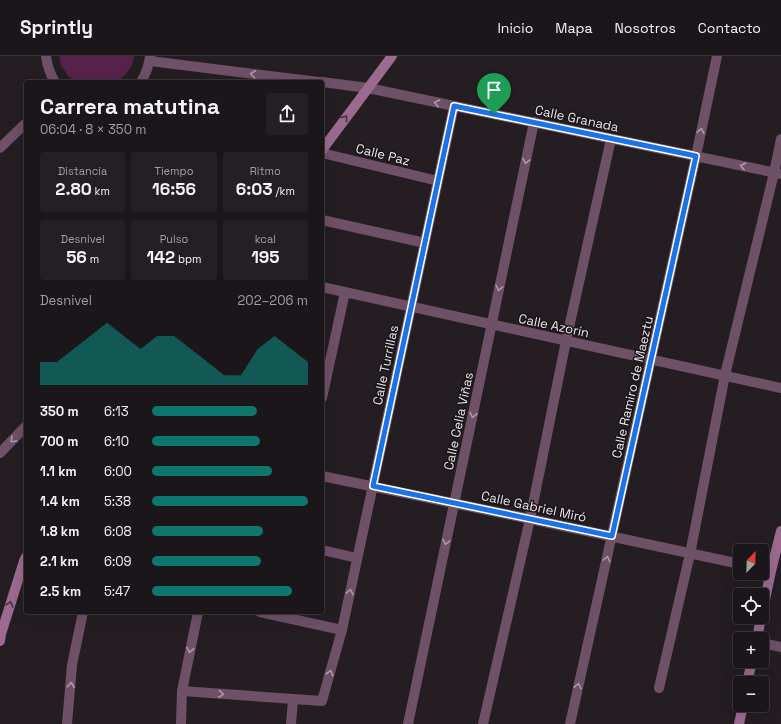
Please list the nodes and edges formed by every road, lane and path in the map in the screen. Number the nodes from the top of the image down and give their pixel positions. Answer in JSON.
{"nodes":[{"id":1,"x":46,"y":56,"type":"edge"},
{"id":2,"x":392,"y":56,"type":"edge"},
{"id":3,"x":717,"y":56,"type":"edge"},
{"id":4,"x":150,"y":59,"type":"edge"},
{"id":5,"x":54,"y":80,"type":"edge"},
{"id":6,"x":142,"y":80,"type":"edge"},
{"id":7,"x":304,"y":80,"type":"edge"},
{"id":8,"x":324,"y":82,"type":"edge"},
{"id":9,"x":368,"y":88,"type":"junction"},
{"id":10,"x":454,"y":106,"type":"junction"},
{"id":11,"x":534,"y":122,"type":"junction"},
{"id":12,"x":24,"y":125,"type":"edge"},
{"id":13,"x":611,"y":139,"type":"junction"},
{"id":14,"x":781,"y":139,"type":"edge"},
{"id":15,"x":0,"y":148,"type":"edge"},
{"id":16,"x":324,"y":148,"type":"edge"},
{"id":17,"x":324,"y":152,"type":"edge"},
{"id":18,"x":696,"y":156,"type":"junction"},
{"id":19,"x":778,"y":173,"type":"edge"},
{"id":20,"x":438,"y":181,"type":"junction"},
{"id":21,"x":324,"y":220,"type":"edge"},
{"id":22,"x":425,"y":243,"type":"junction"},
{"id":23,"x":324,"y":287,"type":"edge"},
{"id":24,"x":345,"y":292,"type":"junction"},
{"id":25,"x":411,"y":307,"type":"junction"},
{"id":26,"x":492,"y":324,"type":"junction"},
{"id":27,"x":566,"y":340,"type":"junction"},
{"id":28,"x":651,"y":359,"type":"junction"},
{"id":29,"x":725,"y":375,"type":"junction"},
{"id":30,"x":781,"y":388,"type":"edge"},
{"id":31,"x":324,"y":389,"type":"edge"},
{"id":32,"x":24,"y":428,"type":"edge"},
{"id":33,"x":0,"y":453,"type":"edge"},
{"id":34,"x":324,"y":476,"type":"edge"},
{"id":35,"x":373,"y":486,"type":"junction"},
{"id":36,"x":454,"y":503,"type":"junction"},
{"id":37,"x":530,"y":519,"type":"junction"},
{"id":38,"x":781,"y":531,"type":"edge"},
{"id":39,"x":612,"y":536,"type":"junction"},
{"id":40,"x":324,"y":550,"type":"edge"},
{"id":41,"x":690,"y":554,"type":"junction"},
{"id":42,"x":357,"y":558,"type":"junction"},
{"id":43,"x":769,"y":562,"type":"edge"},
{"id":44,"x":24,"y":563,"type":"edge"},
{"id":45,"x":733,"y":563,"type":"edge"},
{"id":46,"x":83,"y":614,"type":"edge"},
{"id":47,"x":198,"y":614,"type":"edge"},
{"id":48,"x":269,"y":614,"type":"edge"},
{"id":49,"x":342,"y":630,"type":"junction"},
{"id":50,"x":0,"y":641,"type":"edge"},
{"id":51,"x":769,"y":644,"type":"edge"},
{"id":52,"x":781,"y":647,"type":"edge"},
{"id":53,"x":659,"y":688,"type":"dead end"},
{"id":54,"x":182,"y":691,"type":"junction"},
{"id":55,"x":293,"y":700,"type":"junction"},
{"id":56,"x":741,"y":712,"type":"edge"},
{"id":57,"x":67,"y":724,"type":"edge"},
{"id":58,"x":181,"y":724,"type":"edge"},
{"id":59,"x":291,"y":724,"type":"edge"},
{"id":60,"x":408,"y":724,"type":"edge"},
{"id":61,"x":483,"y":724,"type":"edge"},
{"id":62,"x":570,"y":724,"type":"edge"},
{"id":63,"x":738,"y":724,"type":"edge"}],
"edges":[{"from":1,"to":5,"type":"street"},
{"from":2,"to":9,"type":"street"},
{"from":18,"to":3,"type":"street","name":"Calle Ramiro de Maeztu","one_way":true},
{"from":4,"to":6,"type":"street"},
{"from":7,"to":4,"type":"street","one_way":true},
{"from":8,"to":9,"type":"street","name":"Calle Granada"},
{"from":10,"to":9,"type":"street","name":"Calle Granada","one_way":true},
{"from":16,"to":9,"type":"street","one_way":true},
{"from":10,"to":11,"type":"street","name":"Calle Granada"},
{"from":10,"to":20,"type":"street","name":"Calle Turrillas"},
{"from":11,"to":13,"type":"street","name":"Calle Granada"},
{"from":11,"to":26,"type":"street","name":"Calle Celia Viñas","one_way":true},
{"from":12,"to":15,"type":"street"},
{"from":13,"to":18,"type":"street","name":"Calle Granada"},
{"from":13,"to":27,"type":"street"},
{"from":14,"to":19,"type":"street"},
{"from":17,"to":20,"type":"street","name":"Calle Paz"},
{"from":19,"to":18,"type":"street","name":"Calle Granada","one_way":true},
{"from":18,"to":28,"type":"street","name":"Calle Ramiro de Maeztu"},
{"from":19,"to":29,"type":"street"},
{"from":20,"to":22,"type":"street","name":"Calle Turrillas"},
{"from":21,"to":22,"type":"street"},
{"from":22,"to":25,"type":"street","name":"Calle Turrillas"},
{"from":23,"to":24,"type":"street","name":"Calle Azorín"},
{"from":24,"to":25,"type":"street","name":"Calle Azorín"},
{"from":24,"to":31,"type":"street"},
{"from":25,"to":26,"type":"street","name":"Calle Azorín"},
{"from":25,"to":35,"type":"street","name":"Calle Turrillas"},
{"from":26,"to":27,"type":"street","name":"Calle Azorín"},
{"from":26,"to":36,"type":"street","name":"Calle Celia Viñas","one_way":true},
{"from":27,"to":28,"type":"street","name":"Calle Azorín"},
{"from":27,"to":37,"type":"street"},
{"from":28,"to":29,"type":"street","name":"Calle Azorín"},
{"from":28,"to":39,"type":"street","name":"Calle Ramiro de Maeztu"},
{"from":29,"to":30,"type":"street","name":"Calle Azorín"},
{"from":29,"to":41,"type":"street"},
{"from":32,"to":33,"type":"street","one_way":true},
{"from":34,"to":35,"type":"street","name":"Calle Gabriel Miró"},
{"from":35,"to":36,"type":"street","name":"Calle Gabriel Miró"},
{"from":35,"to":42,"type":"street","name":"Calle Turrillas"},
{"from":36,"to":37,"type":"street","name":"Calle Gabriel Miró"},
{"from":36,"to":60,"type":"street","name":"Calle Celia Viñas","one_way":true},
{"from":37,"to":39,"type":"street","name":"Calle Gabriel Miró"},
{"from":37,"to":61,"type":"street"},
{"from":38,"to":43,"type":"street"},
{"from":39,"to":41,"type":"street","name":"Calle Gabriel Miró"},
{"from":62,"to":39,"type":"street","name":"Calle Ramiro de Maeztu","one_way":true},
{"from":40,"to":42,"type":"street"},
{"from":41,"to":45,"type":"street","name":"Calle Gabriel Miró"},
{"from":41,"to":53,"type":"street"},
{"from":49,"to":42,"type":"street","name":"Calle Turrillas","one_way":true},
{"from":50,"to":44,"type":"street","one_way":true},
{"from":57,"to":46,"type":"street","one_way":true},
{"from":47,"to":54,"type":"street","one_way":true},
{"from":48,"to":49,"type":"street"},
{"from":55,"to":49,"type":"street","name":"Calle Turrillas","one_way":true},
{"from":51,"to":52,"type":"street"},
{"from":54,"to":55,"type":"street","one_way":true},
{"from":54,"to":58,"type":"street"},
{"from":55,"to":59,"type":"street"},
{"from":56,"to":63,"type":"street"}]}
